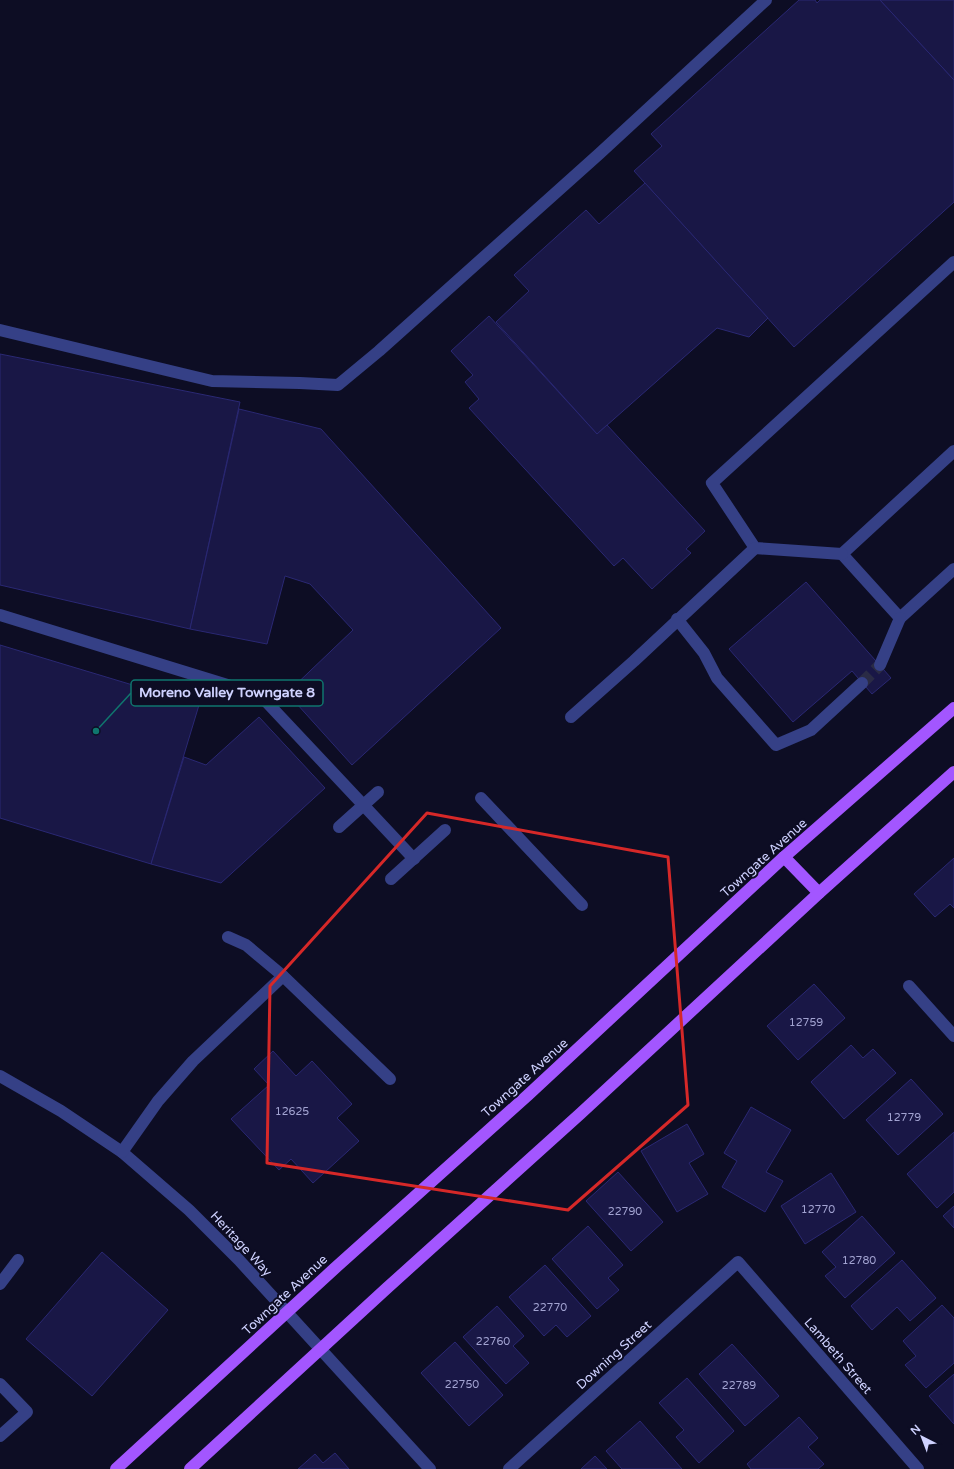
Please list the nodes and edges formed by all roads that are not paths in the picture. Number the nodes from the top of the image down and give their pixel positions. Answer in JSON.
{"nodes":[{"id":1,"x":766,"y":0,"type":"edge"},
{"id":2,"x":954,"y":262,"type":"edge"},
{"id":3,"x":0,"y":330,"type":"edge"},
{"id":4,"x":954,"y":451,"type":"edge"},
{"id":5,"x":755,"y":548,"type":"junction"},
{"id":6,"x":842,"y":554,"type":"junction"},
{"id":7,"x":954,"y":569,"type":"edge"},
{"id":8,"x":0,"y":615,"type":"edge"},
{"id":9,"x":900,"y":618,"type":"junction"},
{"id":10,"x":677,"y":619,"type":"junction"},
{"id":11,"x":880,"y":665,"type":"tunnel mouth"},
{"id":12,"x":862,"y":683,"type":"tunnel mouth"},
{"id":13,"x":954,"y":708,"type":"edge"},
{"id":14,"x":571,"y":717,"type":"dead end"},
{"id":15,"x":954,"y":772,"type":"edge"},
{"id":16,"x":378,"y":792,"type":"dead end"},
{"id":17,"x":481,"y":798,"type":"dead end"},
{"id":18,"x":364,"y":805,"type":"junction"},
{"id":19,"x":339,"y":827,"type":"dead end"},
{"id":20,"x":445,"y":830,"type":"dead end"},
{"id":21,"x":784,"y":857,"type":"junction"},
{"id":22,"x":414,"y":859,"type":"junction"},
{"id":23,"x":391,"y":879,"type":"dead end"},
{"id":24,"x":819,"y":893,"type":"junction"},
{"id":25,"x":582,"y":905,"type":"dead end"},
{"id":26,"x":228,"y":937,"type":"dead end"},
{"id":27,"x":283,"y":976,"type":"junction"},
{"id":28,"x":909,"y":986,"type":"dead end"},
{"id":29,"x":954,"y":1036,"type":"edge"},
{"id":30,"x":0,"y":1076,"type":"edge"},
{"id":31,"x":390,"y":1079,"type":"dead end"},
{"id":32,"x":122,"y":1152,"type":"junction"},
{"id":33,"x":18,"y":1260,"type":"dead end"},
{"id":34,"x":738,"y":1262,"type":"joint"},
{"id":35,"x":0,"y":1284,"type":"edge"},
{"id":36,"x":286,"y":1313,"type":"junction"},
{"id":37,"x":320,"y":1350,"type":"junction"},
{"id":38,"x":0,"y":1384,"type":"edge"},
{"id":39,"x":0,"y":1436,"type":"edge"},
{"id":40,"x":116,"y":1469,"type":"edge"},
{"id":41,"x":190,"y":1469,"type":"edge"},
{"id":42,"x":430,"y":1469,"type":"edge"},
{"id":43,"x":509,"y":1469,"type":"edge"},
{"id":44,"x":918,"y":1469,"type":"edge"}],
"edges":[{"from":1,"to":3,"type":"street"},
{"from":2,"to":5,"type":"street"},
{"from":4,"to":6,"type":"street"},
{"from":5,"to":6,"type":"street"},
{"from":5,"to":10,"type":"street"},
{"from":6,"to":9,"type":"street"},
{"from":7,"to":9,"type":"street"},
{"from":8,"to":18,"type":"street"},
{"from":9,"to":11,"type":"street"},
{"from":10,"to":12,"type":"street"},
{"from":10,"to":14,"type":"street"},
{"from":13,"to":21,"type":"main road","name":"Towngate Avenue"},
{"from":15,"to":24,"type":"main road"},
{"from":16,"to":18,"type":"street"},
{"from":17,"to":25,"type":"street"},
{"from":18,"to":19,"type":"street"},
{"from":18,"to":22,"type":"street"},
{"from":20,"to":22,"type":"street"},
{"from":21,"to":24,"type":"main road"},
{"from":21,"to":36,"type":"main road","name":"Towngate Avenue"},
{"from":22,"to":23,"type":"street"},
{"from":24,"to":37,"type":"main road"},
{"from":26,"to":27,"type":"street"},
{"from":27,"to":31,"type":"street"},
{"from":27,"to":32,"type":"street"},
{"from":28,"to":29,"type":"street"},
{"from":30,"to":32,"type":"street","name":"Heritage Way"},
{"from":32,"to":36,"type":"street","name":"Heritage Way"},
{"from":33,"to":35,"type":"street"},
{"from":34,"to":43,"type":"street","name":"Downing Street"},
{"from":34,"to":44,"type":"street","name":"Lambeth Street"},
{"from":36,"to":37,"type":"street","name":"Heritage Way"},
{"from":36,"to":40,"type":"main road","name":"Towngate Avenue"},
{"from":37,"to":41,"type":"main road"},
{"from":37,"to":42,"type":"street","name":"Heritage Way"},
{"from":38,"to":39,"type":"street"}]}
